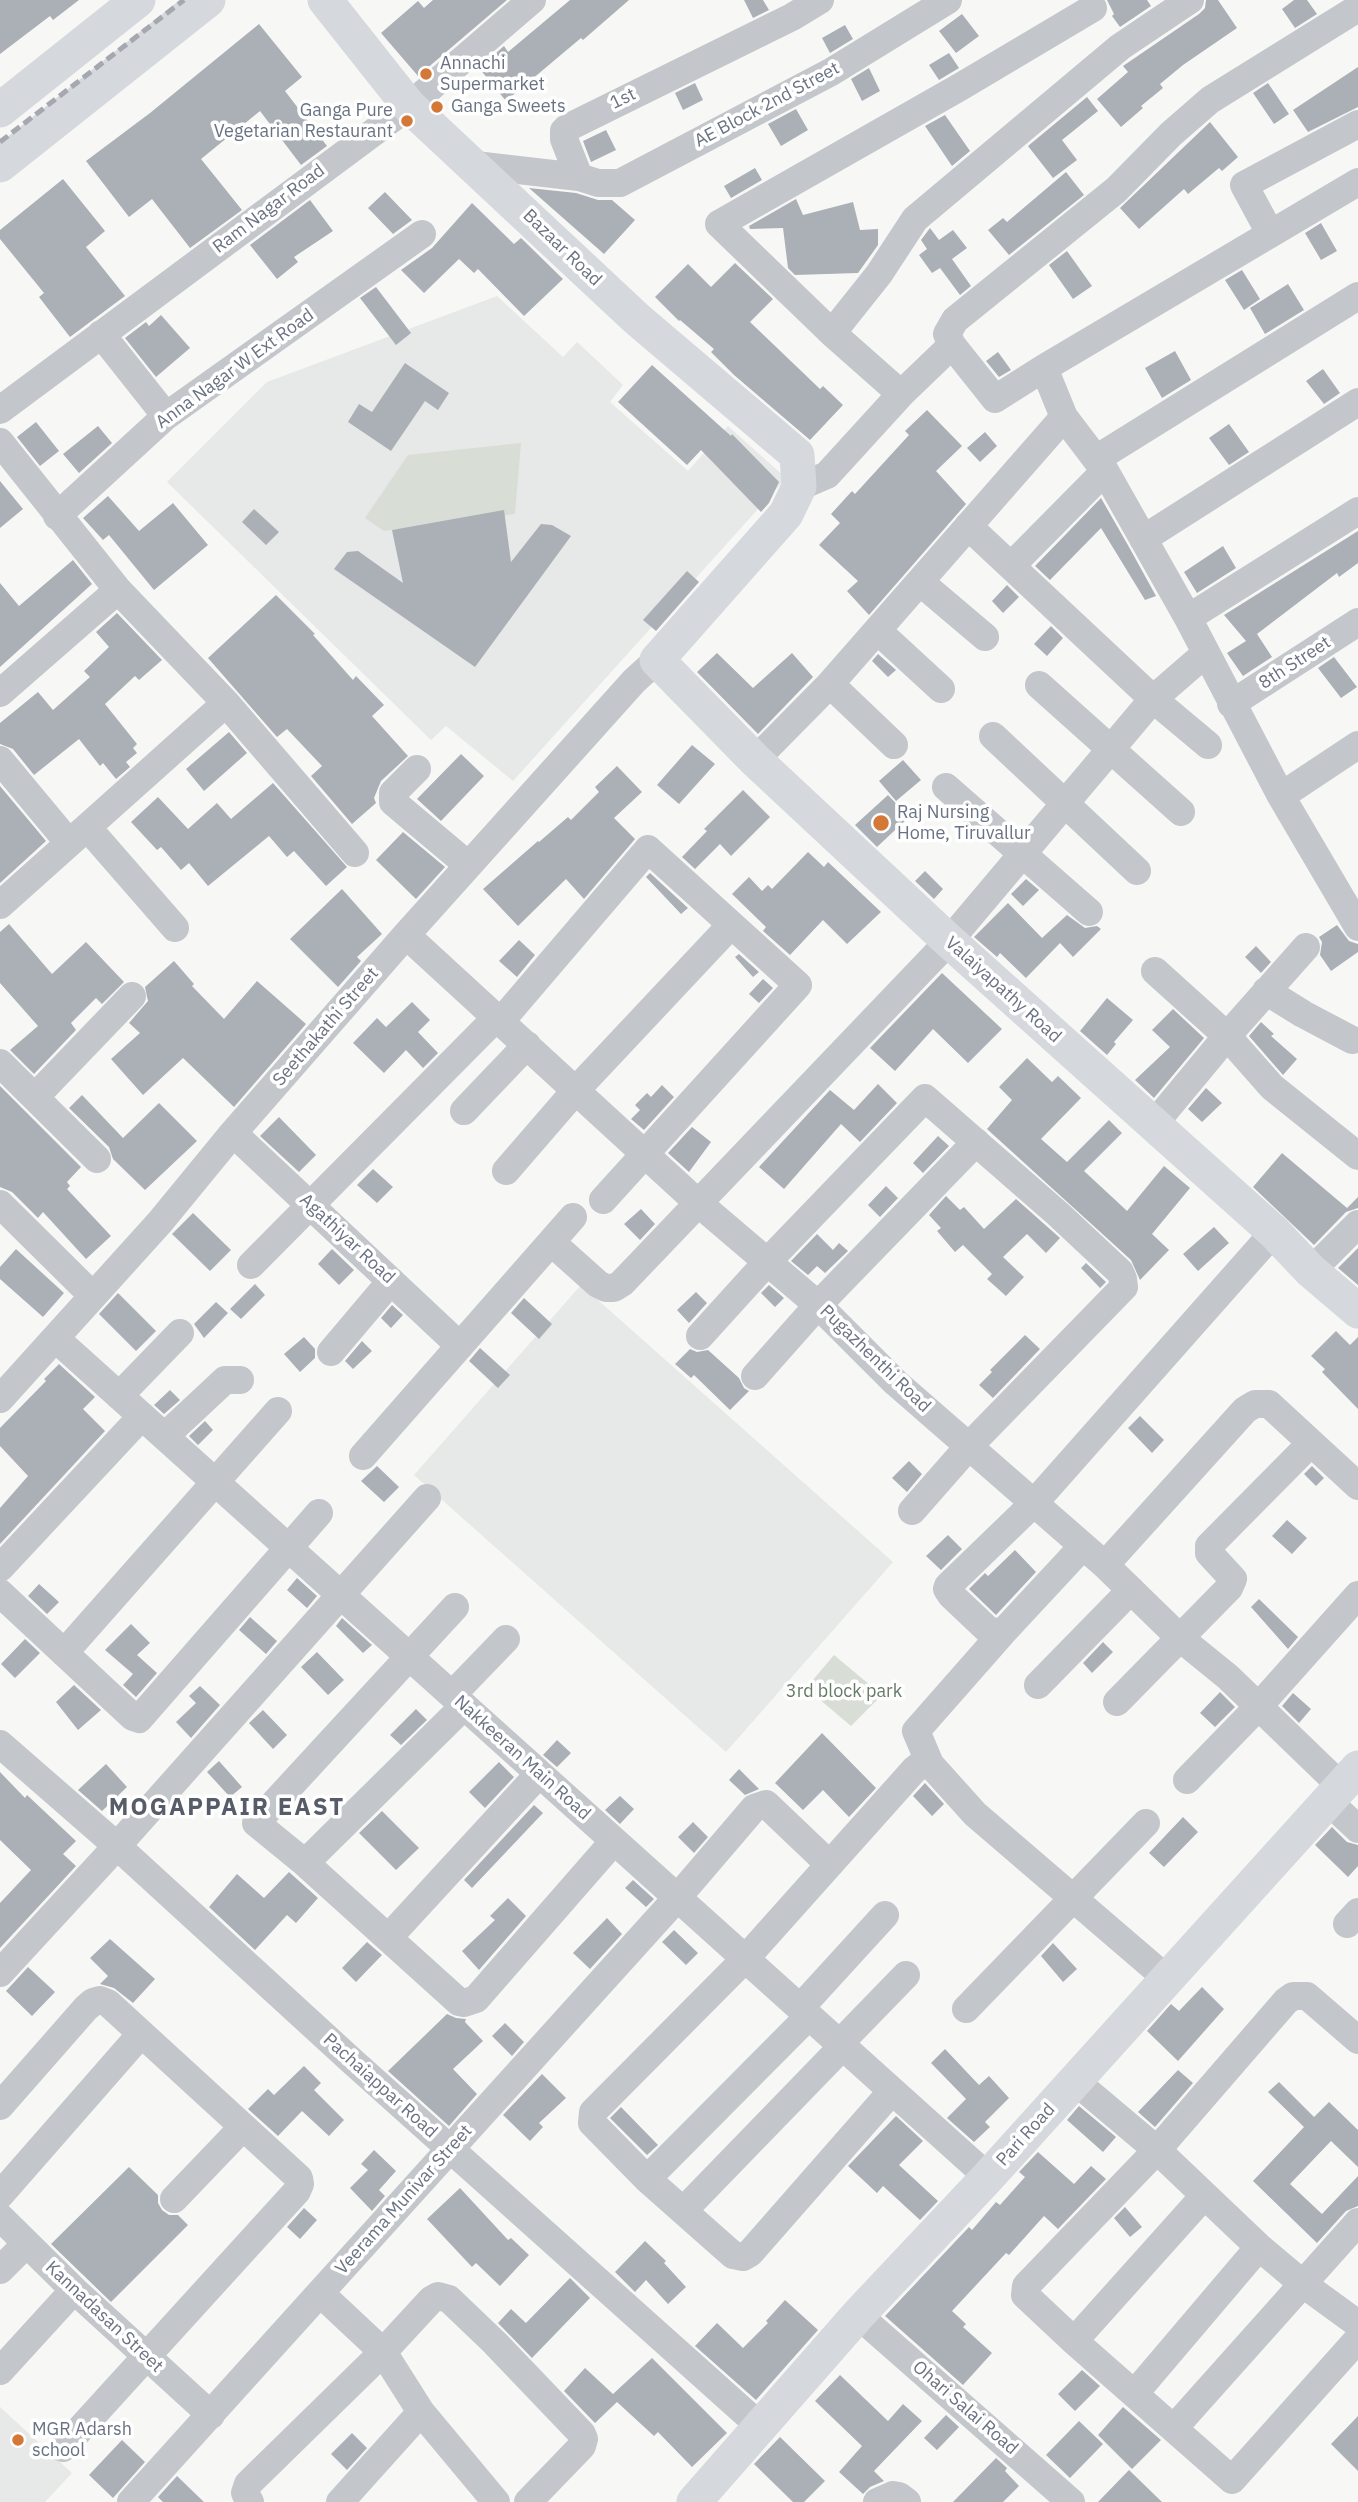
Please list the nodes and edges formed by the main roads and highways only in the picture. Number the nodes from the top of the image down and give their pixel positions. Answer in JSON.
{"nodes":[{"id":1,"x":208,"y":0,"type":"edge"},
{"id":2,"x":325,"y":0,"type":"edge"},
{"id":3,"x":122,"y":5,"type":"edge"},
{"id":4,"x":0,"y":110,"type":"edge"},
{"id":5,"x":0,"y":165,"type":"edge"},
{"id":6,"x":657,"y":660,"type":"joint"},
{"id":7,"x":1358,"y":1311,"type":"edge"},
{"id":8,"x":1342,"y":1785,"type":"edge"},
{"id":9,"x":694,"y":2502,"type":"edge"}],
"edges":[{"from":1,"to":5,"type":"main road"},
{"from":2,"to":6,"type":"main road","name":"Bazaar Road"},
{"from":3,"to":4,"type":"main road"},
{"from":6,"to":7,"type":"main road","name":"Valaiyapathy Road"},
{"from":8,"to":9,"type":"main road","name":"Pari Road"}]}
